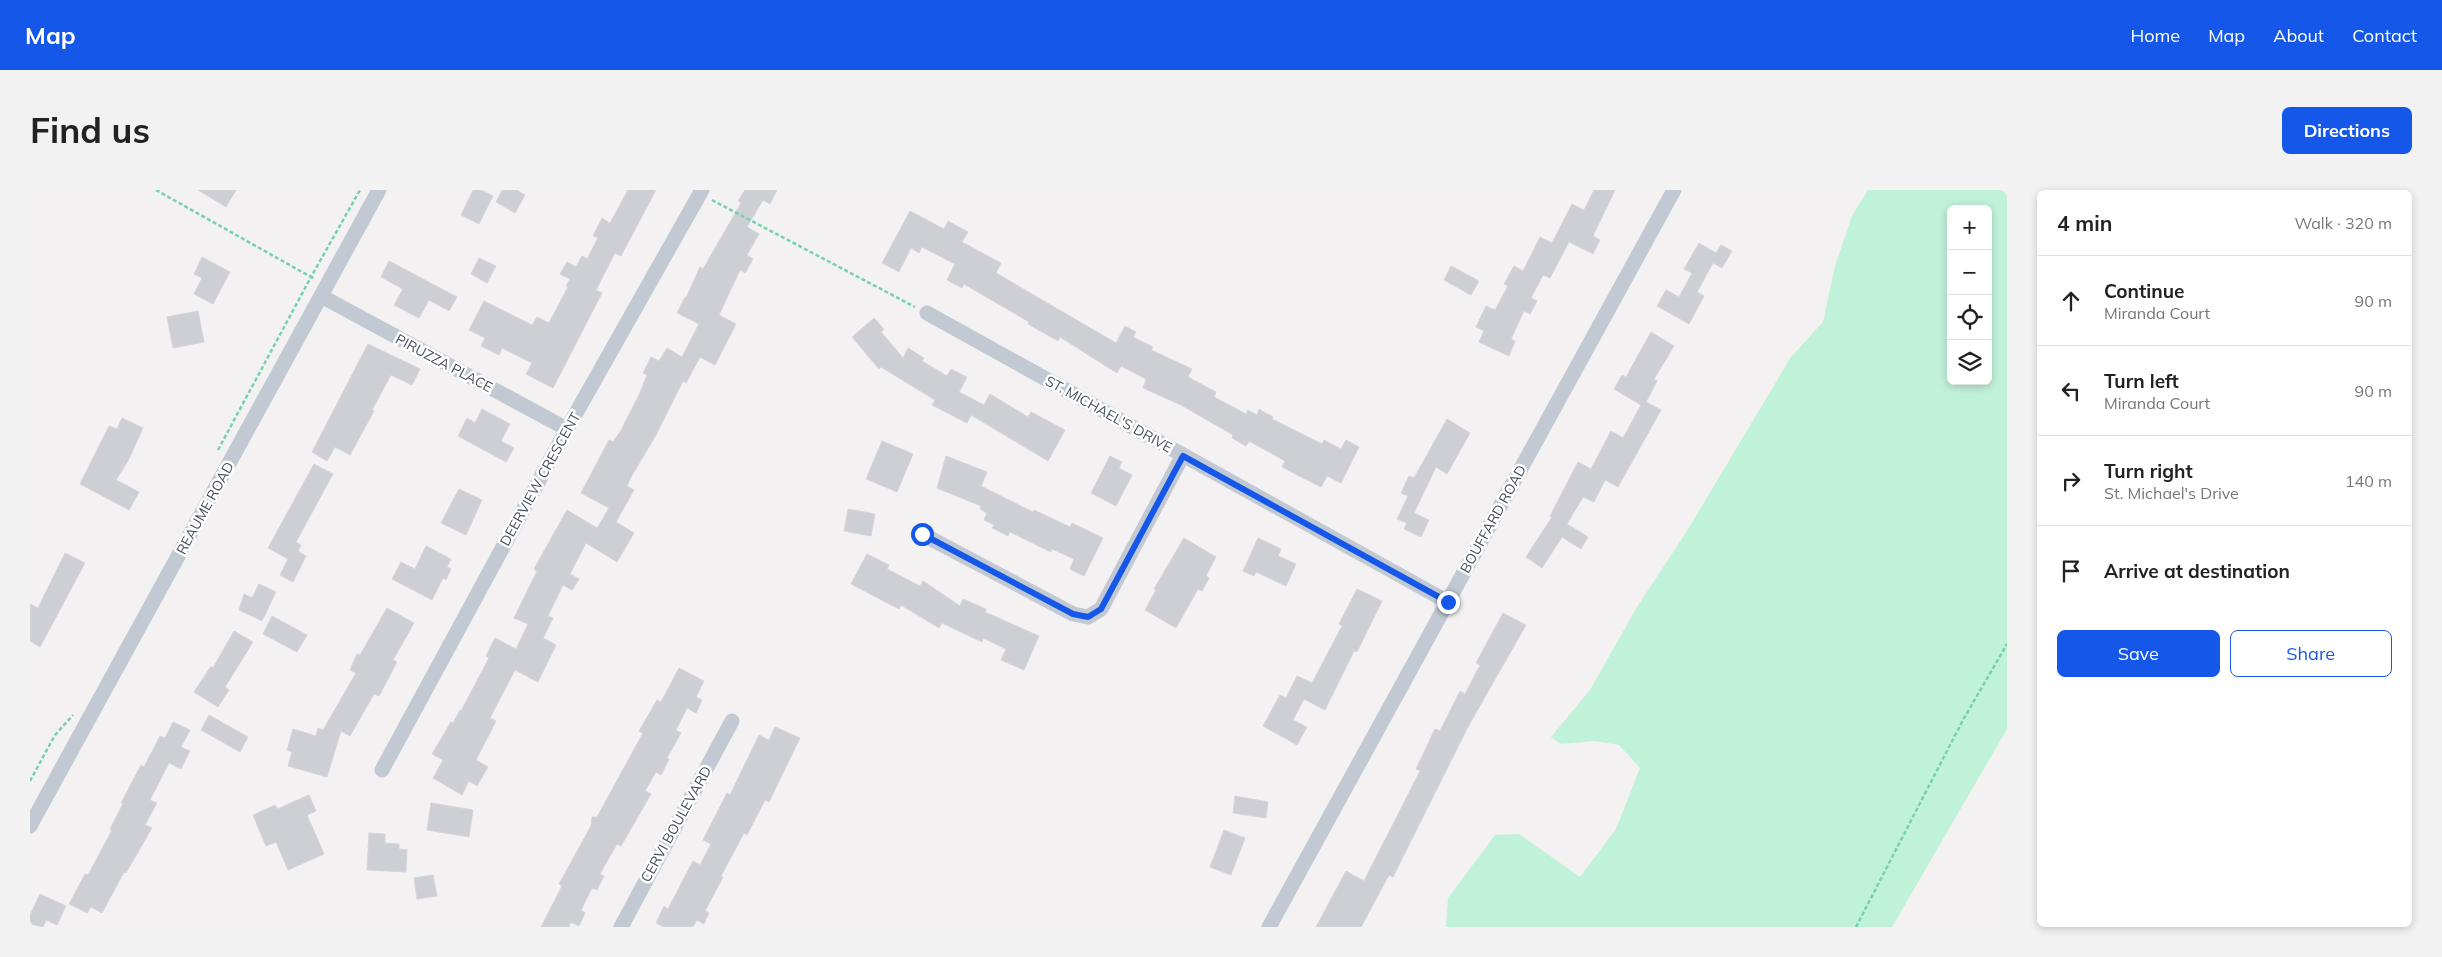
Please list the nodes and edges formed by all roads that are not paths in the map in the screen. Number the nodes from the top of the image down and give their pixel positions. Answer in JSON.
{"nodes":[{"id":1,"x":379,"y":190,"type":"edge"},
{"id":2,"x":1674,"y":190,"type":"edge"},
{"id":3,"x":701,"y":192,"type":"edge"},
{"id":4,"x":321,"y":296,"type":"junction"},
{"id":5,"x":928,"y":313,"type":"road end"},
{"id":6,"x":567,"y":429,"type":"junction"},
{"id":7,"x":1183,"y":456,"type":"junction"},
{"id":8,"x":922,"y":534,"type":"dead end"},
{"id":9,"x":1448,"y":602,"type":"junction"},
{"id":10,"x":732,"y":722,"type":"dead end"},
{"id":11,"x":382,"y":770,"type":"dead end"},
{"id":12,"x":30,"y":826,"type":"edge"},
{"id":13,"x":621,"y":927,"type":"edge"},
{"id":14,"x":1269,"y":927,"type":"edge"}],
"edges":[{"from":1,"to":4,"type":"street","name":"REAUME ROAD"},
{"from":2,"to":9,"type":"street","name":"BOUFFARD ROAD"},
{"from":3,"to":6,"type":"street","name":"DEERVIEW CRESCENT"},
{"from":4,"to":6,"type":"street","name":"PIRUZZA PLACE"},
{"from":4,"to":12,"type":"street","name":"REAUME ROAD"},
{"from":5,"to":7,"type":"street","name":"ST. MICHAEL'S DRIVE"},
{"from":6,"to":11,"type":"street","name":"DEERVIEW CRESCENT"},
{"from":7,"to":8,"type":"street"},
{"from":7,"to":9,"type":"street","name":"ST. MICHAEL'S DRIVE"},
{"from":9,"to":14,"type":"street","name":"BOUFFARD ROAD"},
{"from":10,"to":13,"type":"street","name":"CERVI BOULEVARD"}]}
